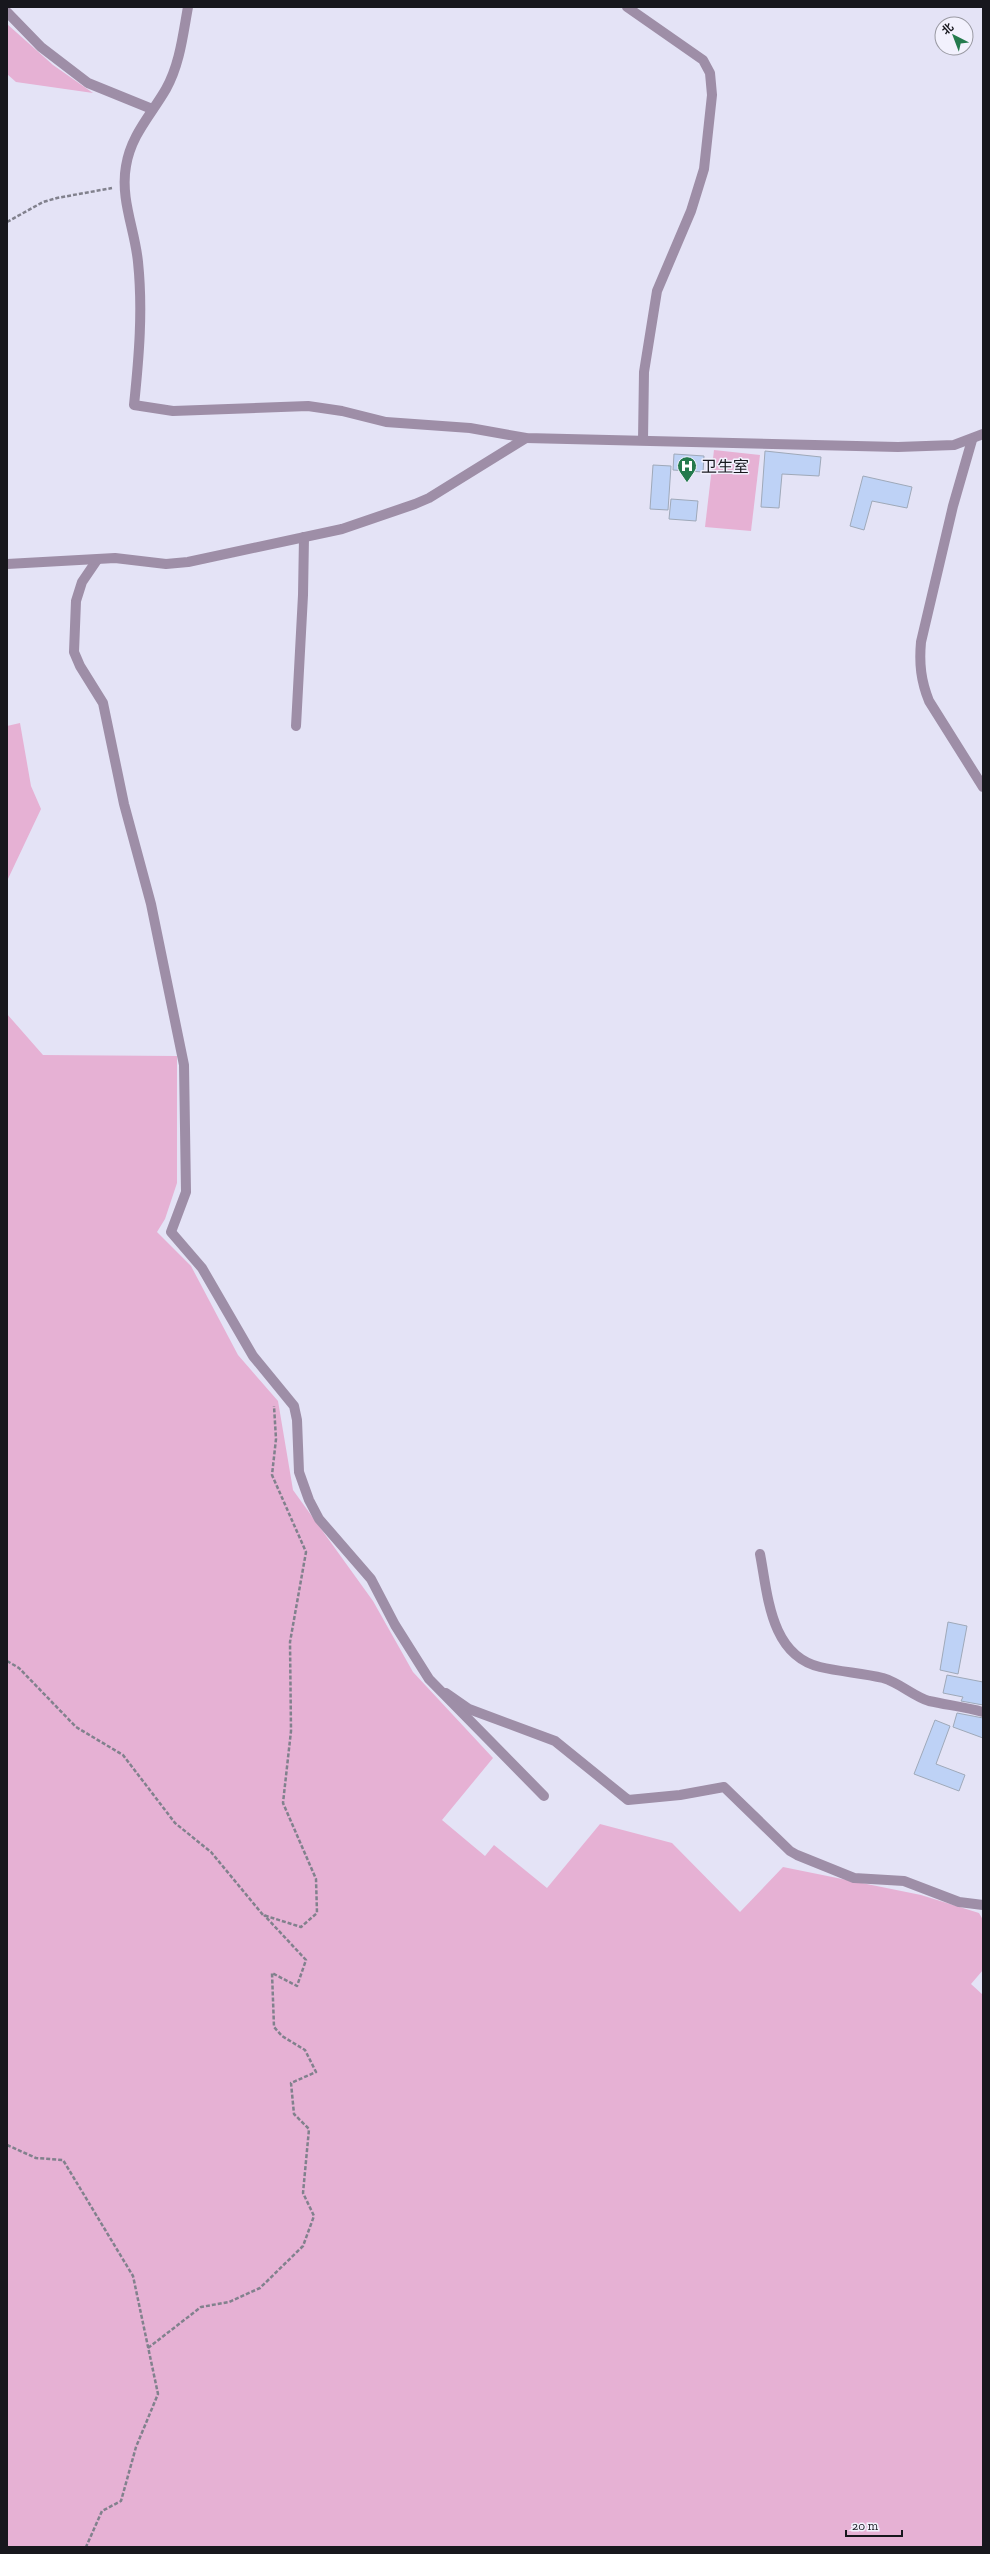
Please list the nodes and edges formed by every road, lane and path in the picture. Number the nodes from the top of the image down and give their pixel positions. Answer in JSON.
{"nodes":[{"id":1,"x":188,"y":7,"type":"edge"},
{"id":2,"x":627,"y":7,"type":"edge"},
{"id":3,"x":7,"y":12,"type":"edge"},
{"id":4,"x":152,"y":109,"type":"junction"},
{"id":5,"x":124,"y":186,"type":"junction"},
{"id":6,"x":7,"y":222,"type":"edge"},
{"id":7,"x":983,"y":434,"type":"edge"},
{"id":8,"x":526,"y":438,"type":"junction"},
{"id":9,"x":643,"y":440,"type":"junction"},
{"id":10,"x":972,"y":440,"type":"junction"},
{"id":11,"x":304,"y":538,"type":"junction"},
{"id":12,"x":97,"y":560,"type":"junction"},
{"id":13,"x":7,"y":564,"type":"edge"},
{"id":14,"x":296,"y":726,"type":"dead end"},
{"id":15,"x":983,"y":787,"type":"edge"},
{"id":16,"x":272,"y":1381,"type":"junction"},
{"id":17,"x":760,"y":1554,"type":"dead end"},
{"id":18,"x":7,"y":1661,"type":"edge"},
{"id":19,"x":433,"y":1684,"type":"junction"},
{"id":20,"x":983,"y":1712,"type":"edge"},
{"id":21,"x":544,"y":1796,"type":"dead end"},
{"id":22,"x":983,"y":1905,"type":"edge"},
{"id":23,"x":263,"y":1915,"type":"junction"},
{"id":24,"x":7,"y":2145,"type":"edge"},
{"id":25,"x":148,"y":2348,"type":"junction"},
{"id":26,"x":86,"y":2547,"type":"edge"}],
"edges":[{"from":1,"to":4,"type":"street"},
{"from":2,"to":9,"type":"street"},
{"from":3,"to":4,"type":"street"},
{"from":4,"to":5,"type":"street"},
{"from":5,"to":6,"type":"path"},
{"from":5,"to":8,"type":"street"},
{"from":7,"to":10,"type":"street"},
{"from":8,"to":9,"type":"street"},
{"from":8,"to":11,"type":"street"},
{"from":9,"to":10,"type":"street"},
{"from":10,"to":15,"type":"street"},
{"from":11,"to":12,"type":"street"},
{"from":11,"to":14,"type":"street"},
{"from":12,"to":13,"type":"street"},
{"from":12,"to":16,"type":"street"},
{"from":16,"to":19,"type":"street"},
{"from":16,"to":23,"type":"path"},
{"from":17,"to":20,"type":"street"},
{"from":18,"to":23,"type":"path"},
{"from":19,"to":21,"type":"street"},
{"from":19,"to":22,"type":"street"},
{"from":23,"to":25,"type":"path"},
{"from":24,"to":25,"type":"path"},
{"from":25,"to":26,"type":"path"}]}
